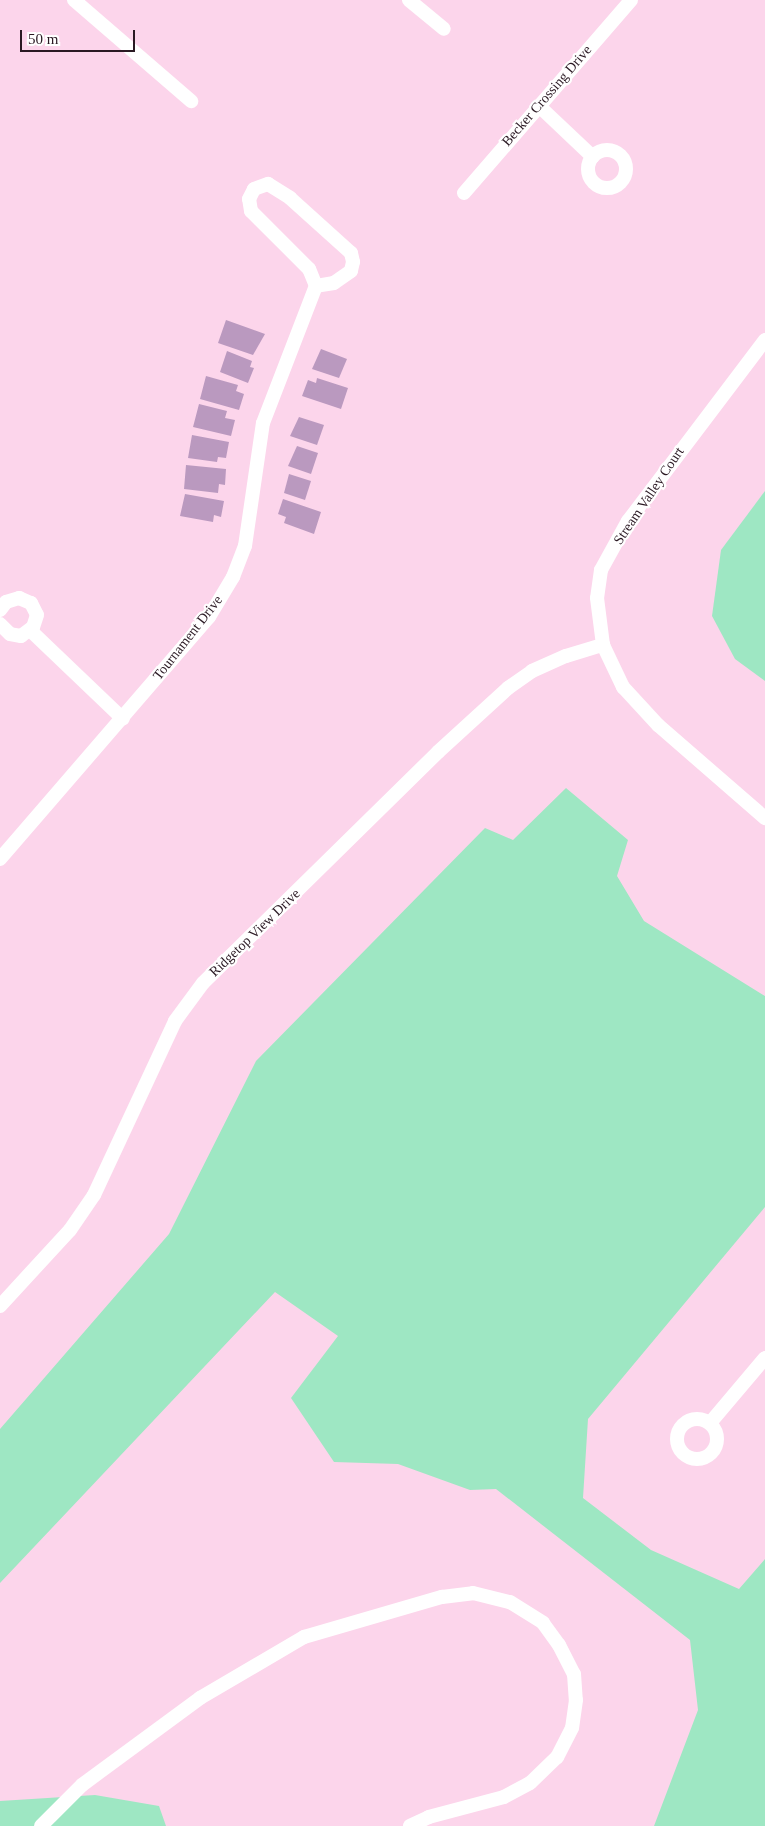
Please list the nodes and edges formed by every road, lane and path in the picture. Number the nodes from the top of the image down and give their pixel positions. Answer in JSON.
{"nodes":[{"id":1,"x":74,"y":0,"type":"edge"},
{"id":2,"x":409,"y":0,"type":"edge"},
{"id":3,"x":631,"y":0,"type":"edge"},
{"id":4,"x":444,"y":29,"type":"dead end"},
{"id":5,"x":191,"y":101,"type":"dead end"},
{"id":6,"x":539,"y":106,"type":"junction"},
{"id":7,"x":593,"y":157,"type":"dead end"},
{"id":8,"x":464,"y":193,"type":"dead end"},
{"id":9,"x":316,"y":286,"type":"junction"},
{"id":10,"x":765,"y":340,"type":"edge"},
{"id":11,"x":0,"y":610,"type":"edge"},
{"id":12,"x":0,"y":624,"type":"edge"},
{"id":13,"x":30,"y":631,"type":"junction"},
{"id":14,"x":603,"y":645,"type":"junction"},
{"id":15,"x":123,"y":719,"type":"junction"},
{"id":16,"x":765,"y":818,"type":"edge"},
{"id":17,"x":0,"y":859,"type":"edge"},
{"id":18,"x":0,"y":1306,"type":"edge"},
{"id":19,"x":765,"y":1358,"type":"edge"},
{"id":20,"x":710,"y":1423,"type":"dead end"},
{"id":21,"x":41,"y":1826,"type":"edge"},
{"id":22,"x":410,"y":1826,"type":"edge"}],
"edges":[{"from":1,"to":5,"type":"street"},
{"from":2,"to":4,"type":"street"},
{"from":3,"to":6,"type":"street","name":"Becker Crossing Drive"},
{"from":6,"to":7,"type":"street"},
{"from":6,"to":8,"type":"street","name":"Becker Crossing Drive"},
{"from":9,"to":9,"type":"street"},
{"from":9,"to":15,"type":"street","name":"Tournament Drive"},
{"from":10,"to":14,"type":"street","name":"Stream Valley Court"},
{"from":11,"to":13,"type":"street"},
{"from":12,"to":13,"type":"street"},
{"from":13,"to":15,"type":"street"},
{"from":14,"to":16,"type":"street","name":"Stream Valley Court"},
{"from":14,"to":18,"type":"street","name":"Ridgetop View Drive"},
{"from":15,"to":17,"type":"street","name":"Tournament Drive"},
{"from":19,"to":20,"type":"street"},
{"from":21,"to":22,"type":"street"}]}
